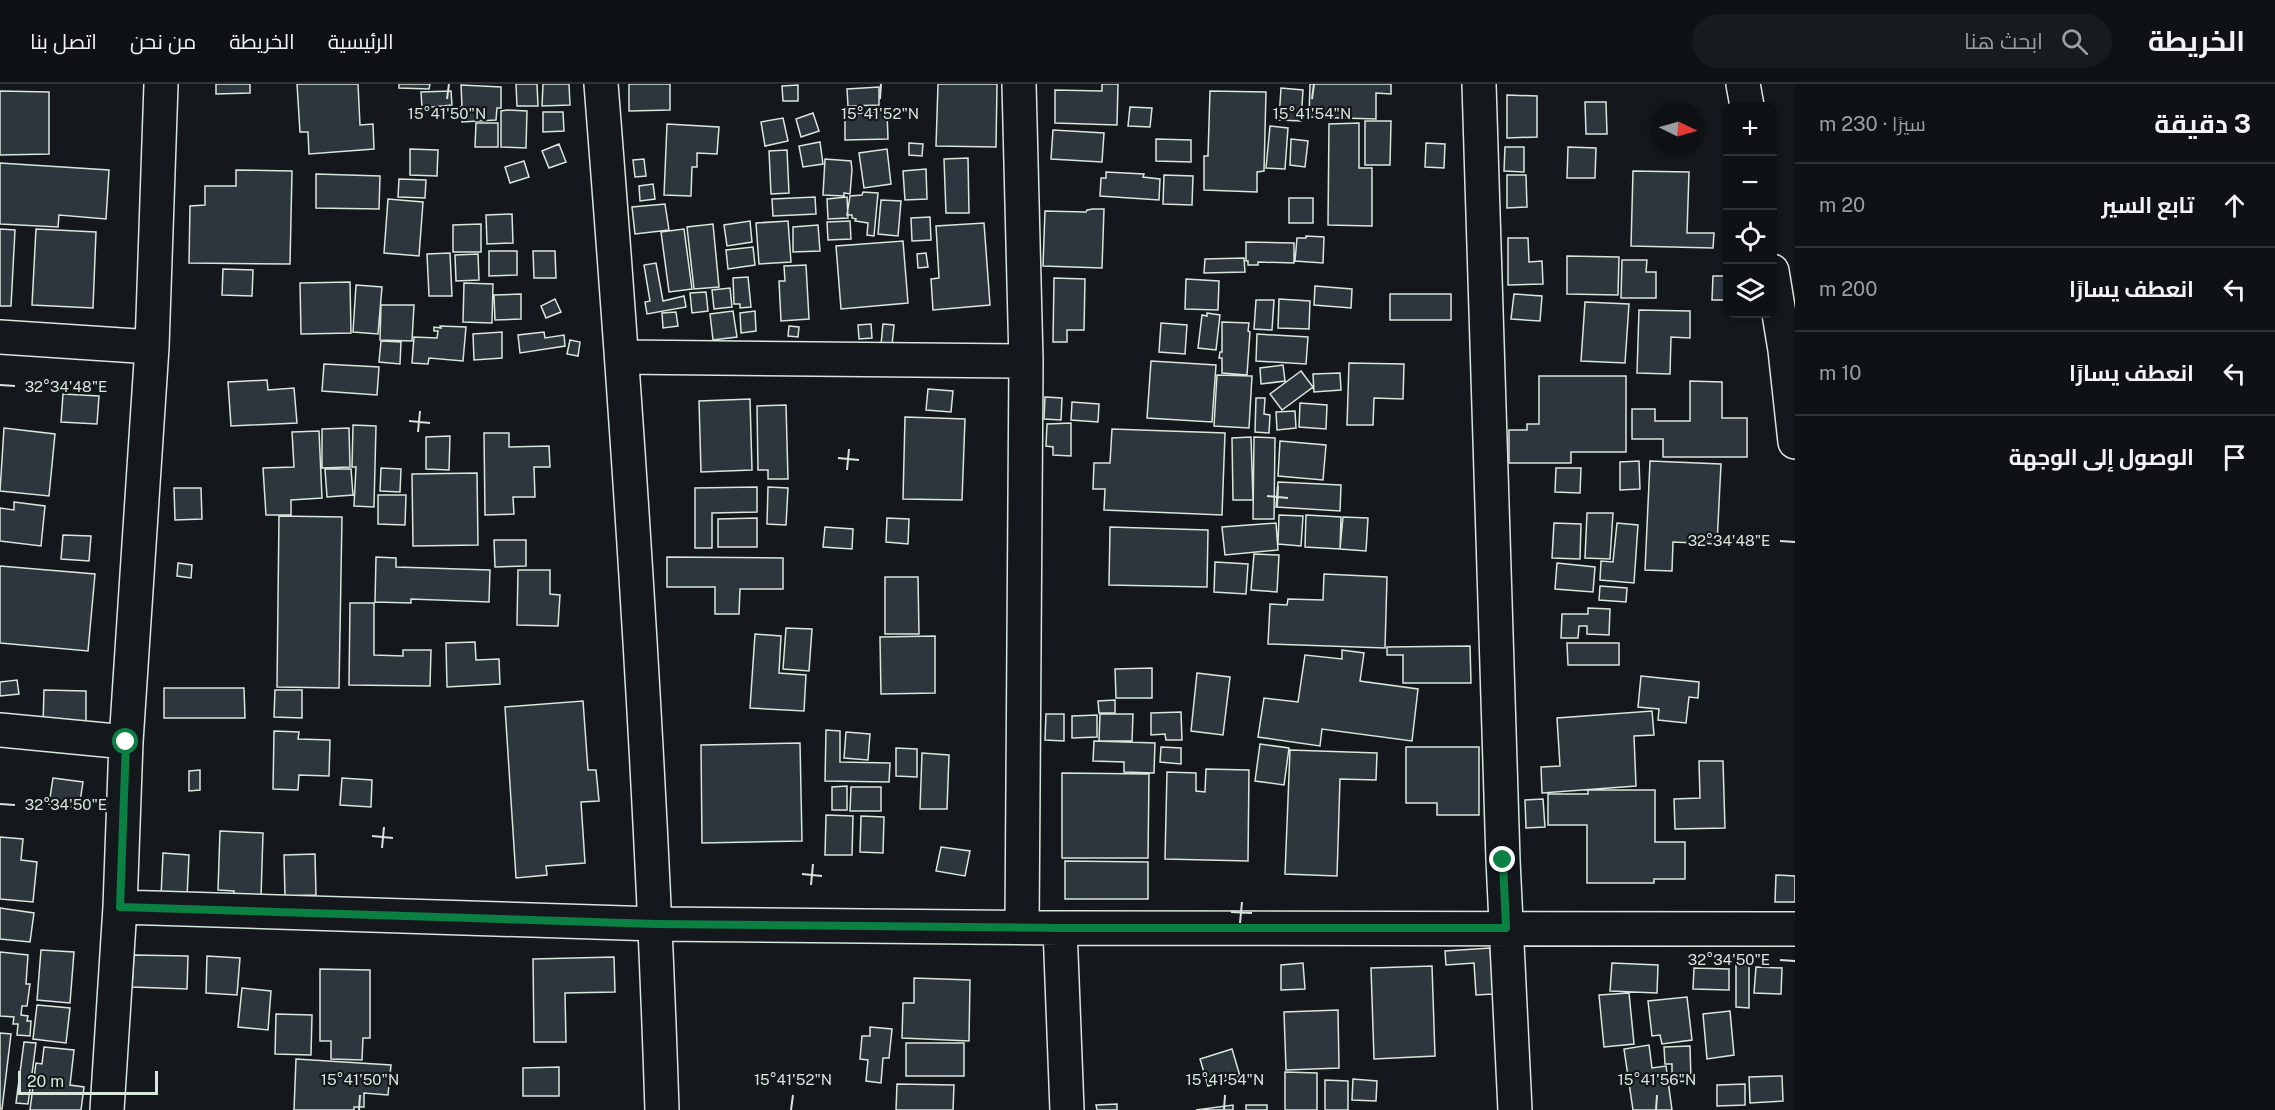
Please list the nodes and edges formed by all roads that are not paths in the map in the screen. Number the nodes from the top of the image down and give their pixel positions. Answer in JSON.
{"nodes":[{"id":1,"x":161,"y":84,"type":"edge"},
{"id":2,"x":601,"y":84,"type":"edge"},
{"id":3,"x":1019,"y":84,"type":"edge"},
{"id":4,"x":1479,"y":84,"type":"edge"},
{"id":5,"x":1743,"y":84,"type":"edge"},
{"id":6,"x":1746,"y":102,"type":"edge"},
{"id":7,"x":1777,"y":290,"type":"edge"},
{"id":8,"x":0,"y":337,"type":"edge"},
{"id":9,"x":152,"y":347,"type":"junction"},
{"id":10,"x":1790,"y":351,"type":"edge"},
{"id":11,"x":622,"y":357,"type":"junction"},
{"id":12,"x":1026,"y":361,"type":"junction"},
{"id":13,"x":1795,"y":442,"type":"edge"},
{"id":14,"x":0,"y":730,"type":"edge"},
{"id":15,"x":126,"y":742,"type":"junction"},
{"id":16,"x":120,"y":907,"type":"junction"},
{"id":17,"x":656,"y":924,"type":"junction"},
{"id":18,"x":1022,"y":927,"type":"junction"},
{"id":19,"x":1060,"y":928,"type":"junction"},
{"id":20,"x":1506,"y":928,"type":"junction"},
{"id":21,"x":1795,"y":929,"type":"edge"},
{"id":22,"x":107,"y":1110,"type":"edge"},
{"id":23,"x":662,"y":1110,"type":"edge"},
{"id":24,"x":1066,"y":1110,"type":"edge"},
{"id":25,"x":1515,"y":1110,"type":"edge"}],
"edges":[{"from":1,"to":9,"type":"street"},
{"from":2,"to":11,"type":"street"},
{"from":3,"to":12,"type":"street"},
{"from":4,"to":20,"type":"street"},
{"from":5,"to":6,"type":"street"},
{"from":7,"to":10,"type":"street"},
{"from":8,"to":9,"type":"street"},
{"from":9,"to":15,"type":"street"},
{"from":10,"to":13,"type":"street"},
{"from":11,"to":12,"type":"street"},
{"from":11,"to":17,"type":"street"},
{"from":12,"to":18,"type":"street"},
{"from":14,"to":15,"type":"street"},
{"from":15,"to":16,"type":"street"},
{"from":16,"to":17,"type":"street"},
{"from":16,"to":22,"type":"street"},
{"from":17,"to":18,"type":"street"},
{"from":17,"to":23,"type":"street"},
{"from":18,"to":19,"type":"street"},
{"from":19,"to":20,"type":"street"},
{"from":19,"to":24,"type":"street"},
{"from":20,"to":21,"type":"street"},
{"from":20,"to":25,"type":"street"}]}
